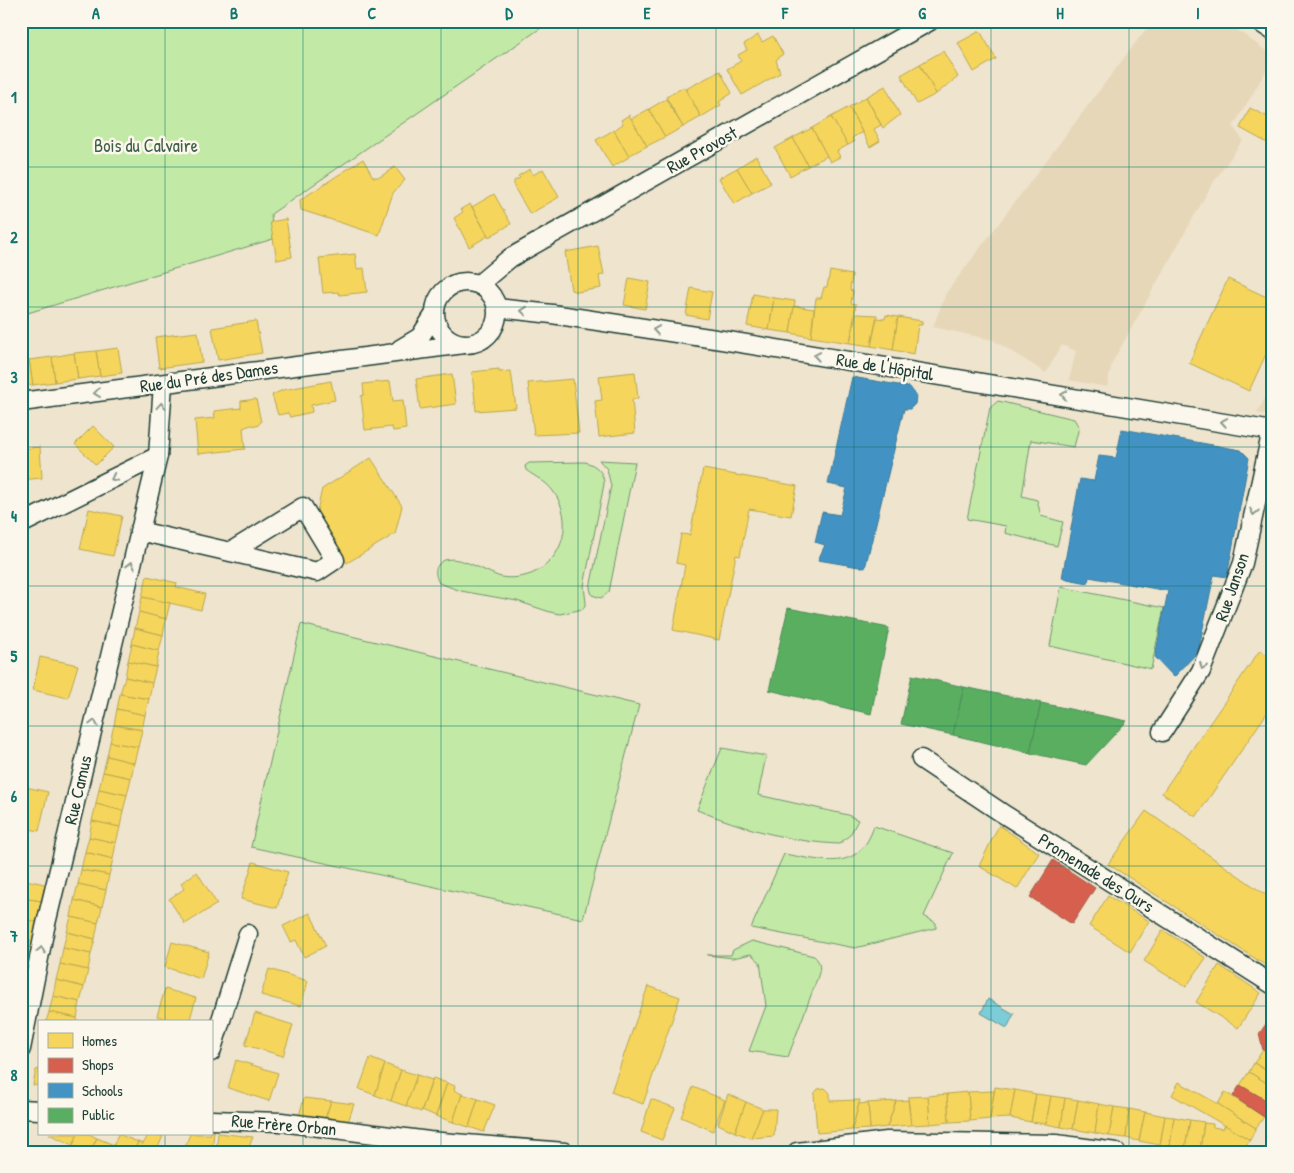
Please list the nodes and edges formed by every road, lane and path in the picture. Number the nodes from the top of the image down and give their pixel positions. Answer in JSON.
{"nodes":[{"id":1,"x":930,"y":21,"type":"edge"},
{"id":2,"x":1258,"y":21,"type":"edge"},
{"id":3,"x":1273,"y":31,"type":"edge"},
{"id":4,"x":479,"y":284,"type":"junction"},
{"id":5,"x":497,"y":308,"type":"junction"},
{"id":6,"x":434,"y":315,"type":"junction"},
{"id":7,"x":464,"y":344,"type":"junction"},
{"id":8,"x":396,"y":352,"type":"junction"},
{"id":9,"x":163,"y":384,"type":"junction"},
{"id":10,"x":21,"y":402,"type":"edge"},
{"id":11,"x":1272,"y":430,"type":"edge"},
{"id":12,"x":158,"y":456,"type":"junction"},
{"id":13,"x":21,"y":524,"type":"edge"},
{"id":14,"x":139,"y":531,"type":"junction"},
{"id":15,"x":230,"y":552,"type":"junction"},
{"id":16,"x":1162,"y":732,"type":"dead end"},
{"id":17,"x":921,"y":759,"type":"dead end"},
{"id":18,"x":248,"y":934,"type":"dead end"},
{"id":19,"x":1273,"y":985,"type":"edge"},
{"id":20,"x":21,"y":1049,"type":"edge"},
{"id":21,"x":212,"y":1049,"type":"edge"},
{"id":22,"x":21,"y":1109,"type":"edge"},
{"id":23,"x":38,"y":1110,"type":"edge"},
{"id":24,"x":212,"y":1120,"type":"edge"},
{"id":25,"x":565,"y":1152,"type":"edge"},
{"id":26,"x":797,"y":1152,"type":"edge"},
{"id":27,"x":1116,"y":1152,"type":"edge"}],
"edges":[{"from":1,"to":4,"type":"street","name":"Rue Provost"},
{"from":2,"to":3,"type":"street"},
{"from":4,"to":5,"type":"street"},
{"from":4,"to":6,"type":"street"},
{"from":5,"to":7,"type":"street"},
{"from":11,"to":5,"type":"street","name":"Rue de l'Hôpital","one_way":true},
{"from":6,"to":7,"type":"street"},
{"from":6,"to":8,"type":"street","name":"Rue du Pré des Dames"},
{"from":7,"to":8,"type":"street","name":"Rue du Pré des Dames"},
{"from":8,"to":9,"type":"street","name":"Rue du Pré des Dames"},
{"from":9,"to":10,"type":"street","name":"Rue du Pré des Dames","one_way":true},
{"from":12,"to":9,"type":"street","name":"Rue Camus","one_way":true},
{"from":11,"to":16,"type":"street","name":"Rue Janson","one_way":true},
{"from":12,"to":13,"type":"street","one_way":true},
{"from":12,"to":14,"type":"street","name":"Rue Camus"},
{"from":14,"to":15,"type":"street"},
{"from":20,"to":14,"type":"street","name":"Rue Camus","one_way":true},
{"from":15,"to":15,"type":"street"},
{"from":17,"to":19,"type":"street","name":"Promenade des Ours"},
{"from":18,"to":21,"type":"street"},
{"from":22,"to":23,"type":"street"},
{"from":24,"to":25,"type":"street","name":"Rue Frère Orban"},
{"from":26,"to":27,"type":"street"}]}
